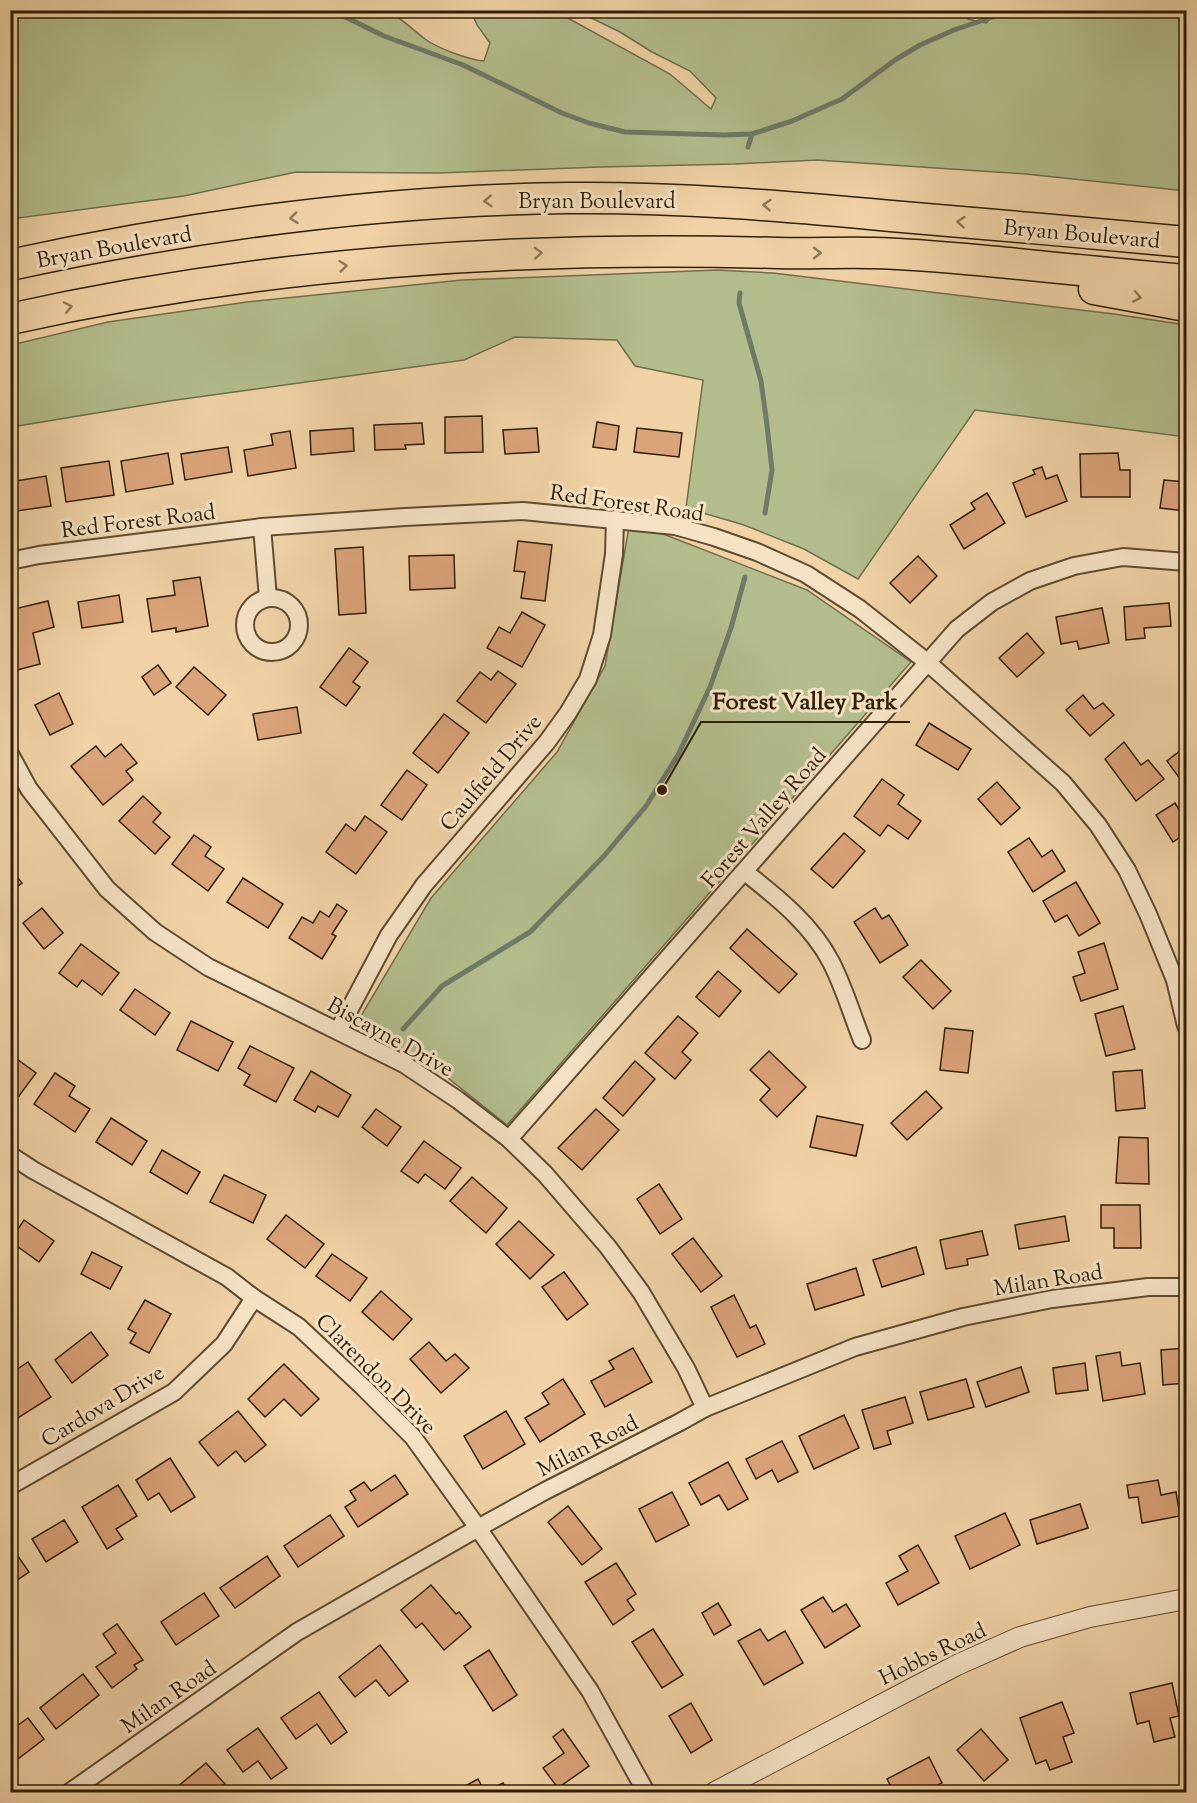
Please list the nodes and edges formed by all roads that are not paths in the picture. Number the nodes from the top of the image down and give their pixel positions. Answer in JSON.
{"nodes":[{"id":1,"x":1186,"y":242,"type":"edge"},
{"id":2,"x":873,"y":253,"type":"junction"},
{"id":3,"x":10,"y":265,"type":"edge"},
{"id":4,"x":1186,"y":280,"type":"edge"},
{"id":5,"x":1186,"y":306,"type":"edge"},
{"id":6,"x":10,"y":319,"type":"edge"},
{"id":7,"x":615,"y":519,"type":"junction"},
{"id":8,"x":262,"y":527,"type":"junction"},
{"id":9,"x":10,"y":561,"type":"edge"},
{"id":10,"x":1186,"y":562,"type":"edge"},
{"id":11,"x":268,"y":598,"type":"dead end"},
{"id":12,"x":927,"y":662,"type":"junction"},
{"id":13,"x":10,"y":754,"type":"edge"},
{"id":14,"x":745,"y":872,"type":"junction"},
{"id":15,"x":1186,"y":1026,"type":"edge"},
{"id":16,"x":338,"y":1030,"type":"junction"},
{"id":17,"x":862,"y":1040,"type":"dead end"},
{"id":18,"x":509,"y":1139,"type":"junction"},
{"id":19,"x":10,"y":1155,"type":"edge"},
{"id":20,"x":1186,"y":1287,"type":"edge"},
{"id":21,"x":254,"y":1298,"type":"junction"},
{"id":22,"x":705,"y":1408,"type":"junction"},
{"id":23,"x":10,"y":1486,"type":"edge"},
{"id":24,"x":478,"y":1528,"type":"junction"},
{"id":25,"x":1186,"y":1599,"type":"edge"},
{"id":26,"x":70,"y":1792,"type":"edge"},
{"id":27,"x":646,"y":1792,"type":"edge"},
{"id":28,"x":715,"y":1792,"type":"edge"}],
"edges":[{"from":1,"to":3,"type":"highway","name":"Bryan Boulevard","one_way":true},
{"from":2,"to":4,"type":"highway","name":"Bryan Boulevard"},
{"from":2,"to":5,"type":"highway","one_way":true},
{"from":6,"to":2,"type":"highway","name":"Bryan Boulevard","one_way":true},
{"from":7,"to":8,"type":"street","name":"Red Forest Road"},
{"from":7,"to":12,"type":"street","name":"Red Forest Road"},
{"from":7,"to":16,"type":"street","name":"Caulfield Drive"},
{"from":8,"to":9,"type":"street","name":"Red Forest Road"},
{"from":8,"to":11,"type":"street"},
{"from":10,"to":12,"type":"street","name":"Forest Valley Road"},
{"from":12,"to":14,"type":"street","name":"Forest Valley Road"},
{"from":12,"to":15,"type":"street","name":"Red Forest Road"},
{"from":13,"to":16,"type":"street","name":"Biscayne Drive"},
{"from":14,"to":17,"type":"street"},
{"from":14,"to":18,"type":"street","name":"Forest Valley Road"},
{"from":16,"to":18,"type":"street","name":"Biscayne Drive"},
{"from":18,"to":22,"type":"street","name":"Biscayne Drive"},
{"from":19,"to":21,"type":"street","name":"Clarendon Drive"},
{"from":20,"to":22,"type":"street","name":"Milan Road"},
{"from":21,"to":23,"type":"street","name":"Cardova Drive"},
{"from":21,"to":24,"type":"street","name":"Clarendon Drive"},
{"from":22,"to":24,"type":"street","name":"Milan Road"},
{"from":24,"to":26,"type":"street","name":"Milan Road"},
{"from":24,"to":27,"type":"street","name":"Clarendon Drive"},
{"from":25,"to":28,"type":"street","name":"Hobbs Road"}]}
